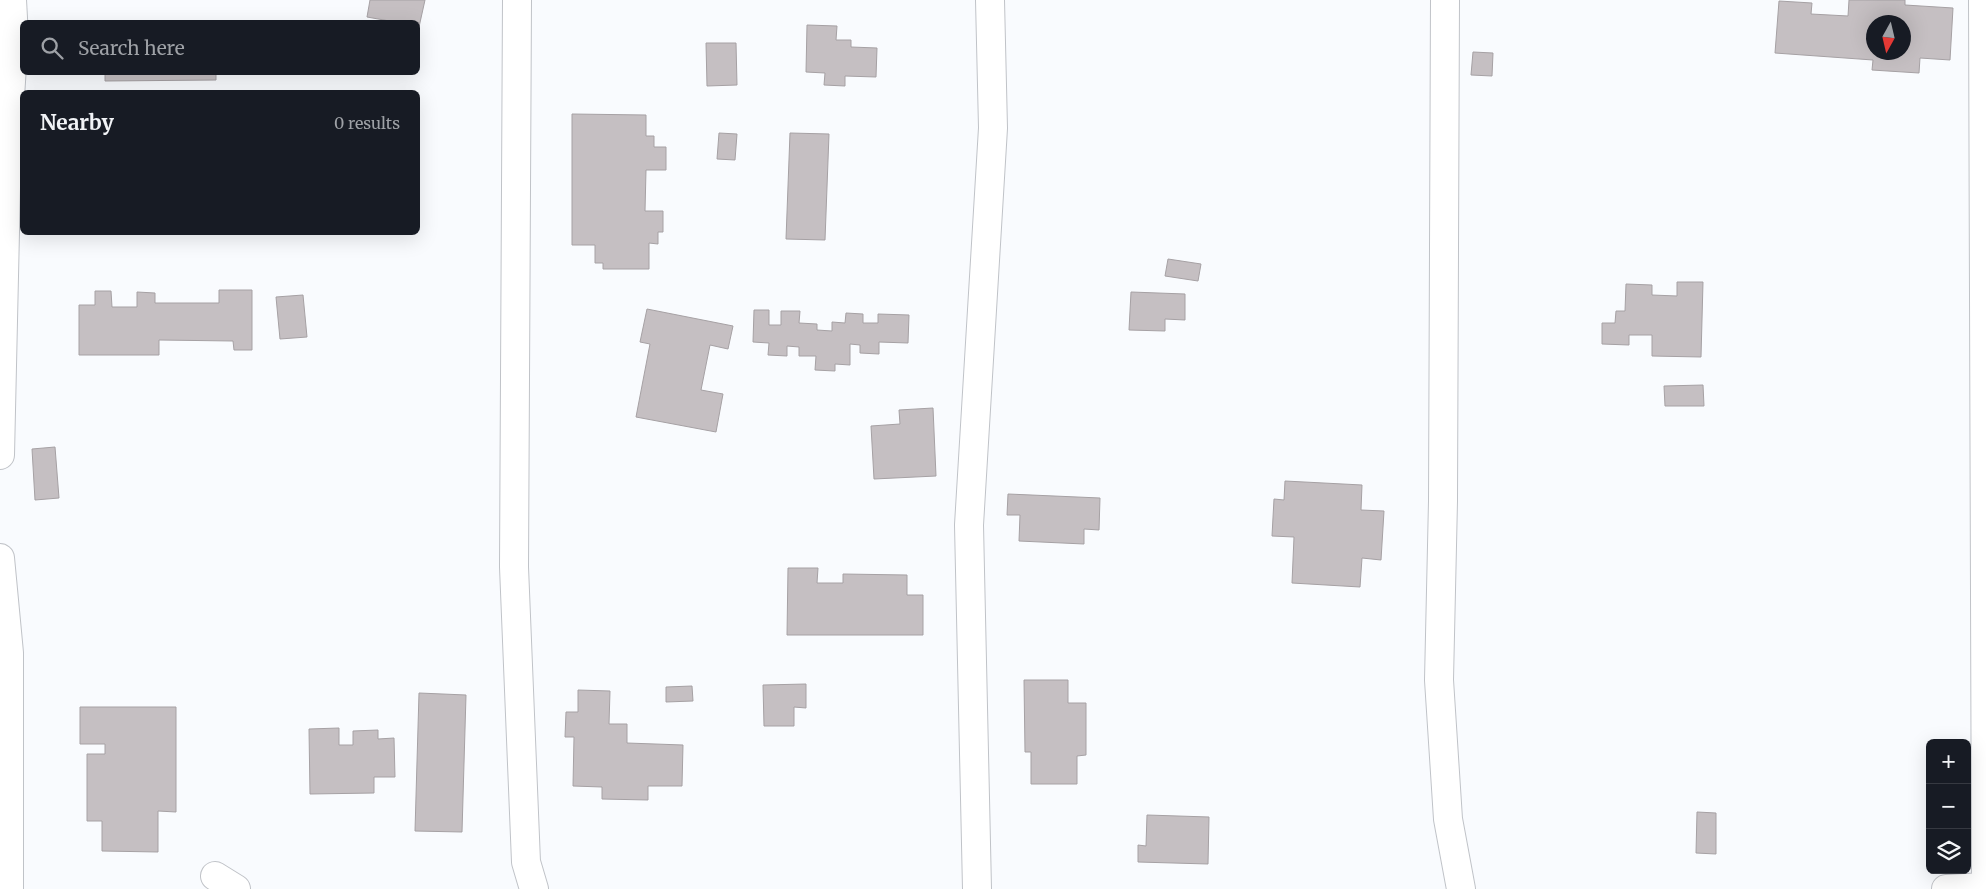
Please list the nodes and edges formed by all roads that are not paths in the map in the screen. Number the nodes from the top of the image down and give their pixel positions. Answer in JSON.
{"nodes":[{"id":1,"x":12,"y":0,"type":"edge"},
{"id":2,"x":518,"y":0,"type":"edge"},
{"id":3,"x":990,"y":0,"type":"edge"},
{"id":4,"x":1445,"y":0,"type":"edge"},
{"id":5,"x":1983,"y":0,"type":"edge"},
{"id":6,"x":1985,"y":233,"type":"edge"},
{"id":7,"x":1,"y":264,"type":"edge"},
{"id":8,"x":0,"y":455,"type":"edge"},
{"id":9,"x":0,"y":558,"type":"edge"},
{"id":10,"x":1986,"y":888,"type":"edge"},
{"id":11,"x":8,"y":889,"type":"edge"},
{"id":12,"x":534,"y":889,"type":"edge"},
{"id":13,"x":977,"y":889,"type":"edge"},
{"id":14,"x":1461,"y":889,"type":"edge"},
{"id":15,"x":1946,"y":889,"type":"edge"}],
"edges":[{"from":1,"to":7,"type":"street"},
{"from":2,"to":12,"type":"street"},
{"from":3,"to":13,"type":"street"},
{"from":4,"to":14,"type":"street"},
{"from":5,"to":6,"type":"street"},
{"from":6,"to":10,"type":"street"},
{"from":7,"to":8,"type":"street"},
{"from":9,"to":11,"type":"street"},
{"from":10,"to":15,"type":"street"}]}
